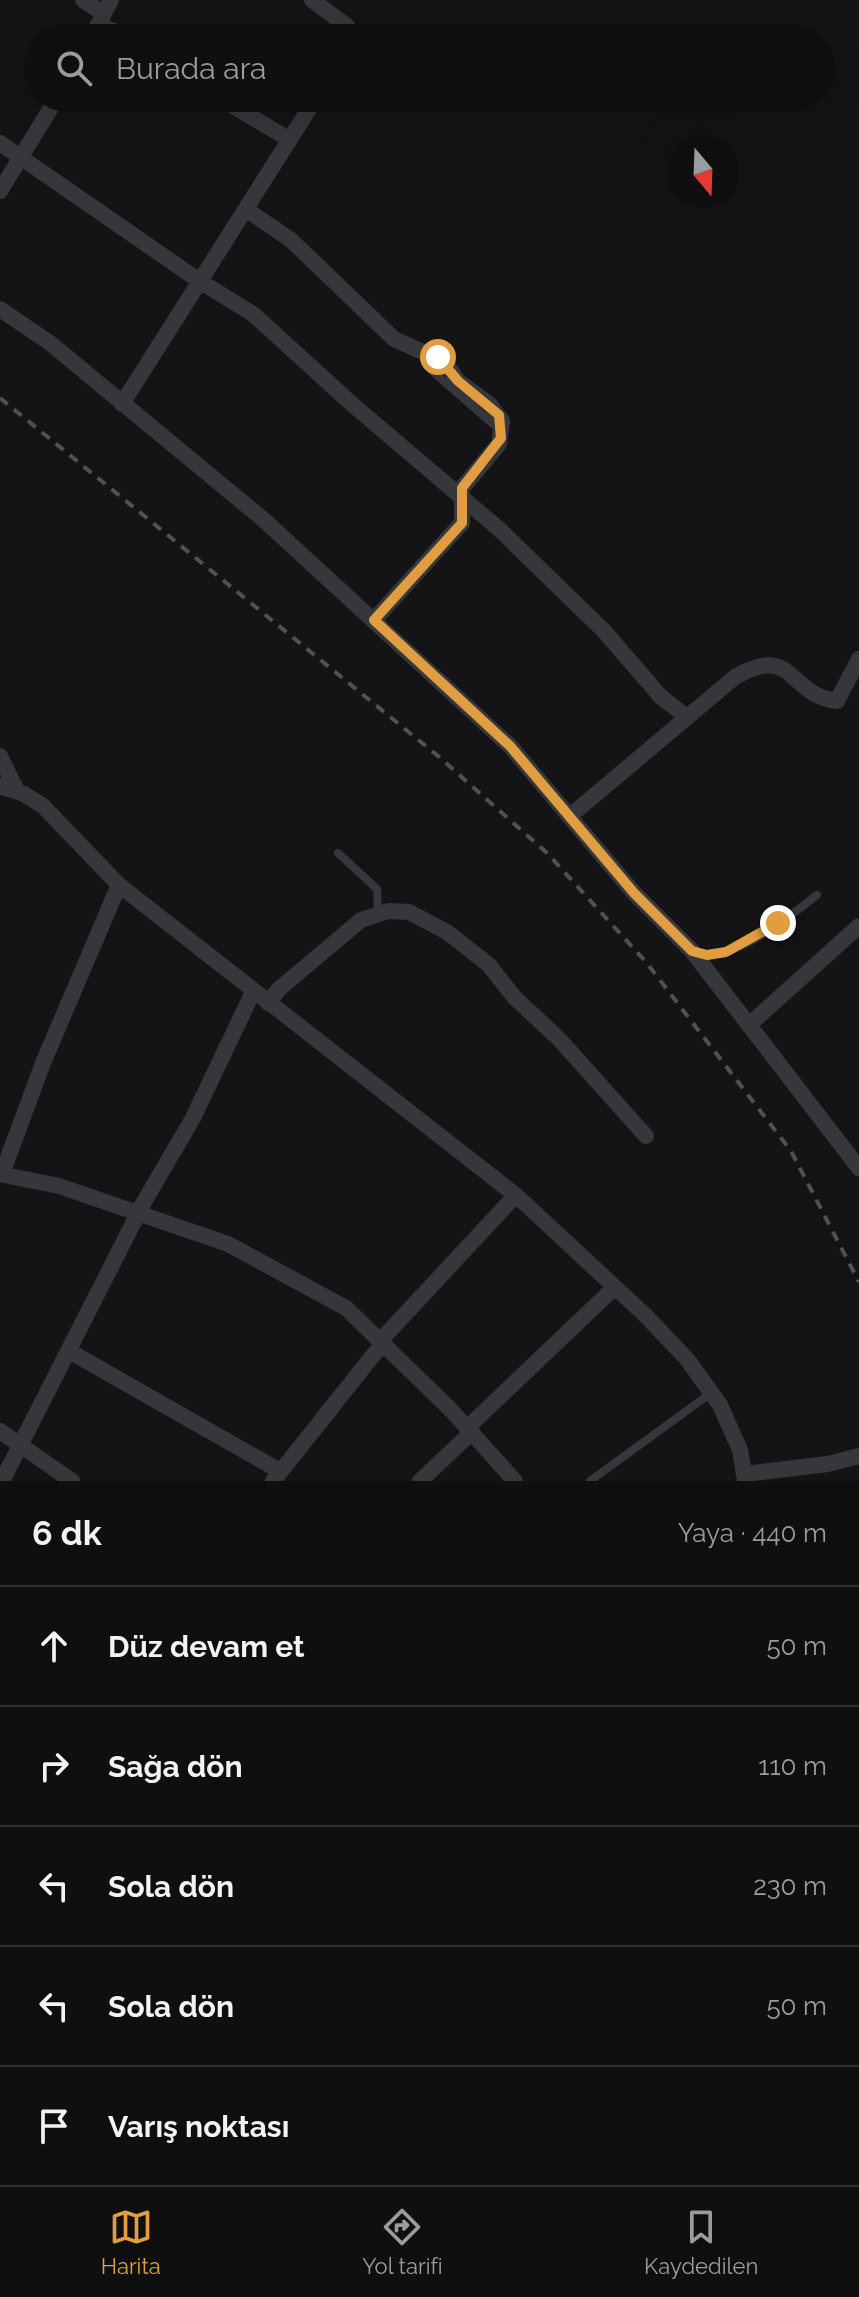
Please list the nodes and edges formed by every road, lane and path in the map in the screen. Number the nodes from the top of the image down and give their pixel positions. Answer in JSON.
{"nodes":[{"id":1,"x":83,"y":0,"type":"edge"},
{"id":2,"x":312,"y":0,"type":"edge"},
{"id":3,"x":101,"y":19,"type":"edge"},
{"id":4,"x":344,"y":24,"type":"edge"},
{"id":5,"x":49,"y":112,"type":"edge"},
{"id":6,"x":243,"y":112,"type":"edge"},
{"id":7,"x":307,"y":112,"type":"edge"},
{"id":8,"x":290,"y":140,"type":"junction"},
{"id":9,"x":0,"y":143,"type":"edge"},
{"id":10,"x":22,"y":157,"type":"junction"},
{"id":11,"x":0,"y":191,"type":"edge"},
{"id":12,"x":247,"y":210,"type":"junction"},
{"id":13,"x":201,"y":282,"type":"junction"},
{"id":14,"x":0,"y":309,"type":"edge"},
{"id":15,"x":432,"y":371,"type":"dead end"},
{"id":16,"x":122,"y":404,"type":"junction"},
{"id":17,"x":502,"y":432,"type":"junction"},
{"id":18,"x":460,"y":497,"type":"junction"},
{"id":19,"x":374,"y":620,"type":"junction"},
{"id":20,"x":859,"y":659,"type":"edge"},
{"id":21,"x":687,"y":717,"type":"junction"},
{"id":22,"x":0,"y":756,"type":"edge"},
{"id":23,"x":0,"y":786,"type":"edge"},
{"id":24,"x":17,"y":791,"type":"junction"},
{"id":25,"x":570,"y":816,"type":"junction"},
{"id":26,"x":338,"y":853,"type":"dead end"},
{"id":27,"x":119,"y":885,"type":"junction"},
{"id":28,"x":817,"y":895,"type":"dead end"},
{"id":29,"x":378,"y":914,"type":"junction"},
{"id":30,"x":859,"y":926,"type":"edge"},
{"id":31,"x":692,"y":951,"type":"junction"},
{"id":32,"x":253,"y":992,"type":"junction"},
{"id":33,"x":268,"y":1003,"type":"junction"},
{"id":34,"x":749,"y":1025,"type":"junction"},
{"id":35,"x":646,"y":1136,"type":"dead end"},
{"id":36,"x":856,"y":1159,"type":"edge"},
{"id":37,"x":1,"y":1174,"type":"edge"},
{"id":38,"x":516,"y":1195,"type":"junction"},
{"id":39,"x":141,"y":1214,"type":"junction"},
{"id":40,"x":614,"y":1288,"type":"junction"},
{"id":41,"x":381,"y":1342,"type":"junction"},
{"id":42,"x":69,"y":1351,"type":"junction"},
{"id":43,"x":712,"y":1392,"type":"junction"},
{"id":44,"x":469,"y":1430,"type":"junction"},
{"id":45,"x":0,"y":1431,"type":"edge"},
{"id":46,"x":23,"y":1443,"type":"junction"},
{"id":47,"x":859,"y":1456,"type":"edge"},
{"id":48,"x":276,"y":1476,"type":"edge"},
{"id":49,"x":745,"y":1478,"type":"edge"},
{"id":50,"x":2,"y":1481,"type":"edge"},
{"id":51,"x":72,"y":1481,"type":"edge"},
{"id":52,"x":420,"y":1481,"type":"edge"},
{"id":53,"x":515,"y":1481,"type":"edge"},
{"id":54,"x":590,"y":1481,"type":"edge"}],
"edges":[{"from":1,"to":3,"type":"street"},
{"from":2,"to":4,"type":"street"},
{"from":5,"to":10,"type":"street"},
{"from":6,"to":8,"type":"street"},
{"from":7,"to":8,"type":"street"},
{"from":8,"to":12,"type":"street"},
{"from":9,"to":10,"type":"street"},
{"from":10,"to":11,"type":"street"},
{"from":10,"to":13,"type":"street"},
{"from":12,"to":13,"type":"street"},
{"from":12,"to":17,"type":"street"},
{"from":13,"to":16,"type":"street"},
{"from":13,"to":18,"type":"street"},
{"from":14,"to":16,"type":"street"},
{"from":15,"to":17,"type":"lane"},
{"from":16,"to":19,"type":"street"},
{"from":17,"to":18,"type":"street"},
{"from":18,"to":19,"type":"street"},
{"from":18,"to":21,"type":"street"},
{"from":19,"to":25,"type":"street"},
{"from":20,"to":21,"type":"street"},
{"from":21,"to":25,"type":"street"},
{"from":22,"to":24,"type":"street"},
{"from":23,"to":24,"type":"street"},
{"from":24,"to":27,"type":"street"},
{"from":25,"to":31,"type":"street"},
{"from":26,"to":29,"type":"lane"},
{"from":27,"to":32,"type":"street"},
{"from":27,"to":37,"type":"street"},
{"from":28,"to":31,"type":"lane"},
{"from":29,"to":33,"type":"street"},
{"from":29,"to":35,"type":"street"},
{"from":30,"to":34,"type":"street"},
{"from":31,"to":34,"type":"street"},
{"from":32,"to":33,"type":"street"},
{"from":32,"to":39,"type":"street"},
{"from":33,"to":38,"type":"street"},
{"from":34,"to":36,"type":"street"},
{"from":37,"to":39,"type":"street"},
{"from":38,"to":40,"type":"street"},
{"from":38,"to":41,"type":"street"},
{"from":39,"to":41,"type":"street"},
{"from":39,"to":42,"type":"street"},
{"from":40,"to":43,"type":"street"},
{"from":40,"to":44,"type":"street"},
{"from":41,"to":44,"type":"street"},
{"from":41,"to":48,"type":"street"},
{"from":42,"to":46,"type":"street"},
{"from":42,"to":48,"type":"street"},
{"from":43,"to":49,"type":"street"},
{"from":43,"to":54,"type":"lane"},
{"from":44,"to":52,"type":"street"},
{"from":44,"to":53,"type":"street"},
{"from":45,"to":46,"type":"street"},
{"from":46,"to":50,"type":"street"},
{"from":46,"to":51,"type":"street"},
{"from":47,"to":49,"type":"street"}]}
